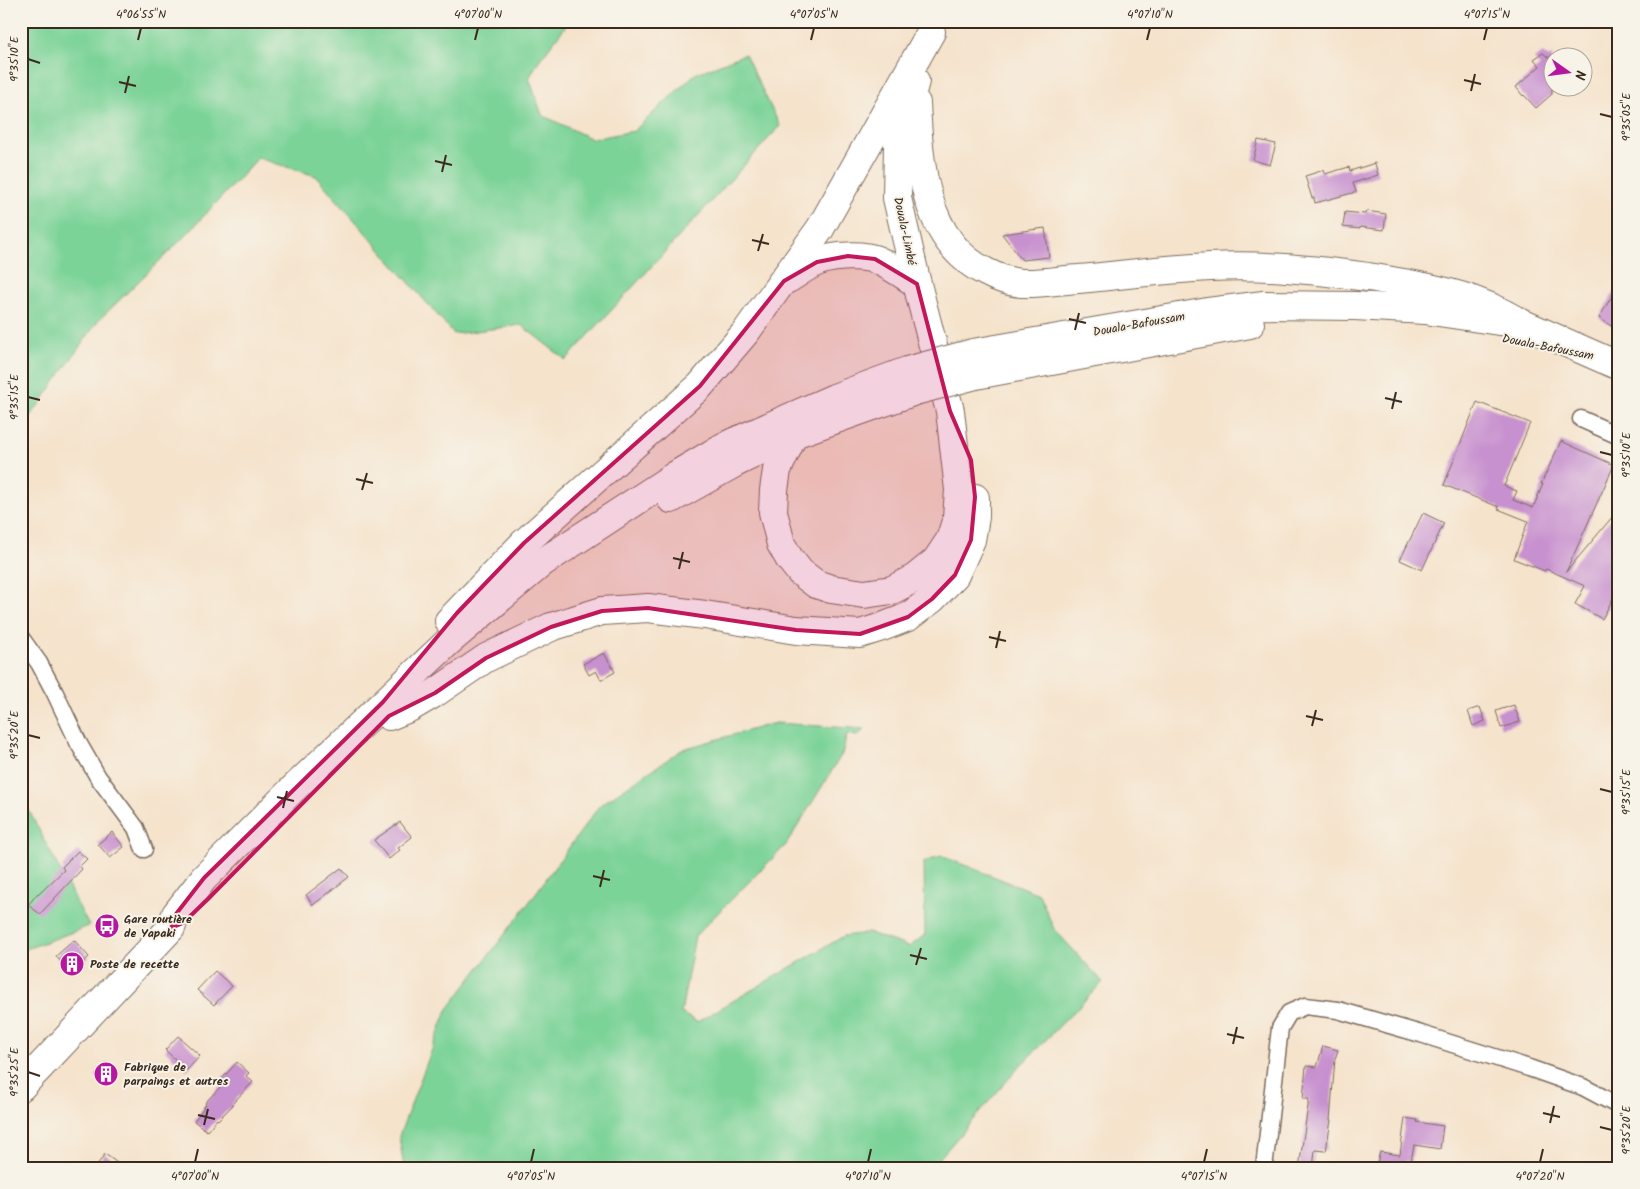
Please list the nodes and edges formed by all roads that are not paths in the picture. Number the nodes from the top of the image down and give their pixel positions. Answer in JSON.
{"nodes":[{"id":1,"x":933,"y":26,"type":"edge"},
{"id":2,"x":915,"y":82,"type":"junction"},
{"id":3,"x":784,"y":281,"type":"junction"},
{"id":4,"x":917,"y":284,"type":"junction"},
{"id":5,"x":1519,"y":322,"type":"junction"},
{"id":6,"x":1610,"y":362,"type":"edge"},
{"id":7,"x":974,"y":364,"type":"junction"},
{"id":8,"x":911,"y":381,"type":"junction"},
{"id":9,"x":950,"y":411,"type":"junction"},
{"id":10,"x":1581,"y":419,"type":"dead end"},
{"id":11,"x":794,"y":434,"type":"junction"},
{"id":12,"x":1619,"y":436,"type":"edge"},
{"id":13,"x":21,"y":638,"type":"edge"},
{"id":14,"x":386,"y":709,"type":"junction"},
{"id":15,"x":144,"y":849,"type":"dead end"},
{"id":16,"x":21,"y":1087,"type":"edge"},
{"id":17,"x":1619,"y":1106,"type":"edge"},
{"id":18,"x":1264,"y":1168,"type":"edge"}],
"edges":[{"from":1,"to":2,"type":"highway","name":"Douala-Limbé"},
{"from":1,"to":3,"type":"highway"},
{"from":2,"to":4,"type":"highway","name":"Douala-Limbé"},
{"from":2,"to":5,"type":"highway"},
{"from":3,"to":4,"type":"highway"},
{"from":3,"to":14,"type":"highway"},
{"from":4,"to":9,"type":"highway","name":"Douala-Limbé"},
{"from":5,"to":6,"type":"highway","name":"Douala-Bafoussam"},
{"from":5,"to":7,"type":"highway","name":"Douala-Bafoussam"},
{"from":6,"to":7,"type":"highway","name":"Douala-Bafoussam"},
{"from":7,"to":8,"type":"highway","name":"Douala-Bafoussam","bridge":true},
{"from":8,"to":11,"type":"highway"},
{"from":8,"to":14,"type":"highway"},
{"from":9,"to":11,"type":"highway"},
{"from":9,"to":14,"type":"highway"},
{"from":10,"to":12,"type":"street"},
{"from":11,"to":14,"type":"highway"},
{"from":13,"to":15,"type":"street"},
{"from":14,"to":16,"type":"highway"},
{"from":17,"to":18,"type":"street"}]}
